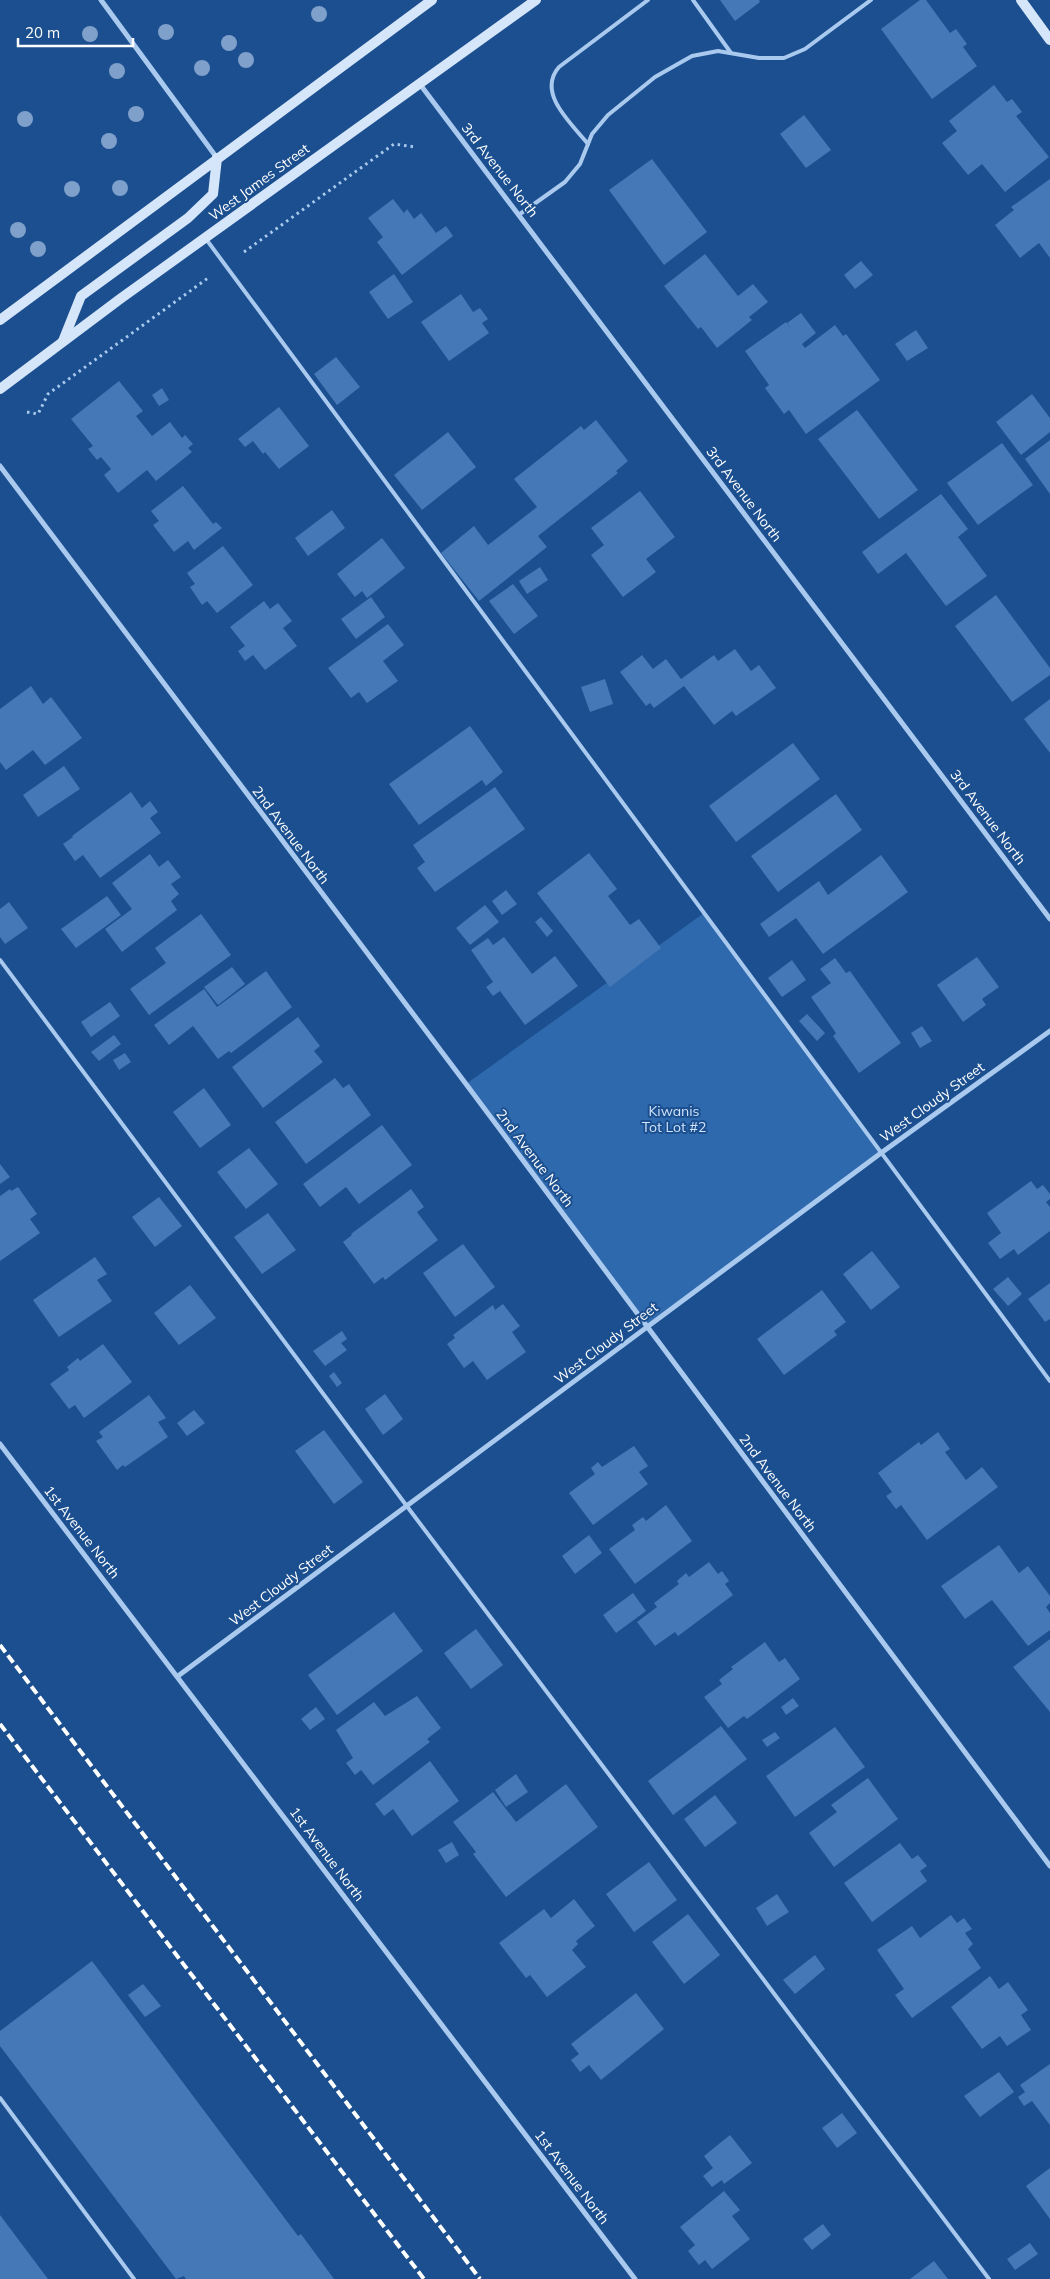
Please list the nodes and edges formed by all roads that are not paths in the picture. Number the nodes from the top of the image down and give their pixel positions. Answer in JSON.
{"nodes":[{"id":1,"x":101,"y":0,"type":"edge"},
{"id":2,"x":432,"y":0,"type":"edge"},
{"id":3,"x":536,"y":0,"type":"edge"},
{"id":4,"x":648,"y":0,"type":"edge"},
{"id":5,"x":693,"y":0,"type":"edge"},
{"id":6,"x":872,"y":0,"type":"edge"},
{"id":7,"x":1021,"y":0,"type":"edge"},
{"id":8,"x":1050,"y":40,"type":"edge"},
{"id":9,"x":732,"y":53,"type":"junction"},
{"id":10,"x":419,"y":83,"type":"junction"},
{"id":11,"x":588,"y":144,"type":"junction"},
{"id":12,"x":217,"y":158,"type":"junction"},
{"id":13,"x":520,"y":214,"type":"junction"},
{"id":14,"x":205,"y":238,"type":"junction"},
{"id":15,"x":0,"y":320,"type":"edge"},
{"id":16,"x":62,"y":343,"type":"junction"},
{"id":17,"x":0,"y":389,"type":"edge"},
{"id":18,"x":0,"y":466,"type":"edge"},
{"id":19,"x":1050,"y":919,"type":"edge"},
{"id":20,"x":0,"y":960,"type":"edge"},
{"id":21,"x":1050,"y":1032,"type":"edge"},
{"id":22,"x":881,"y":1153,"type":"junction"},
{"id":23,"x":647,"y":1326,"type":"junction"},
{"id":24,"x":1050,"y":1381,"type":"edge"},
{"id":25,"x":0,"y":1444,"type":"edge"},
{"id":26,"x":406,"y":1506,"type":"junction"},
{"id":27,"x":178,"y":1676,"type":"junction"},
{"id":28,"x":1050,"y":1866,"type":"edge"},
{"id":29,"x":0,"y":2098,"type":"edge"},
{"id":30,"x":134,"y":2279,"type":"edge"},
{"id":31,"x":635,"y":2279,"type":"edge"},
{"id":32,"x":988,"y":2279,"type":"edge"}],
"edges":[{"from":1,"to":12,"type":"street"},
{"from":2,"to":12,"type":"main road"},
{"from":3,"to":10,"type":"main road","name":"West James Street"},
{"from":4,"to":11,"type":"lane"},
{"from":5,"to":9,"type":"lane"},
{"from":6,"to":9,"type":"lane"},
{"from":7,"to":8,"type":"main road"},
{"from":9,"to":11,"type":"lane"},
{"from":10,"to":13,"type":"street","name":"3rd Avenue North"},
{"from":10,"to":14,"type":"main road","name":"West James Street"},
{"from":11,"to":13,"type":"lane"},
{"from":12,"to":15,"type":"main road"},
{"from":12,"to":16,"type":"main road"},
{"from":13,"to":19,"type":"street","name":"3rd Avenue North"},
{"from":14,"to":16,"type":"main road","name":"West James Street"},
{"from":14,"to":22,"type":"lane"},
{"from":16,"to":17,"type":"main road","name":"West James Street"},
{"from":18,"to":23,"type":"street","name":"2nd Avenue North"},
{"from":20,"to":26,"type":"lane"},
{"from":21,"to":22,"type":"street","name":"West Cloudy Street"},
{"from":22,"to":23,"type":"street","name":"West Cloudy Street"},
{"from":22,"to":24,"type":"lane"},
{"from":23,"to":26,"type":"street","name":"West Cloudy Street"},
{"from":23,"to":28,"type":"street","name":"2nd Avenue North"},
{"from":25,"to":27,"type":"street","name":"1st Avenue North"},
{"from":26,"to":27,"type":"street","name":"West Cloudy Street"},
{"from":26,"to":32,"type":"lane"},
{"from":27,"to":31,"type":"street","name":"1st Avenue North"},
{"from":29,"to":30,"type":"lane"}]}
